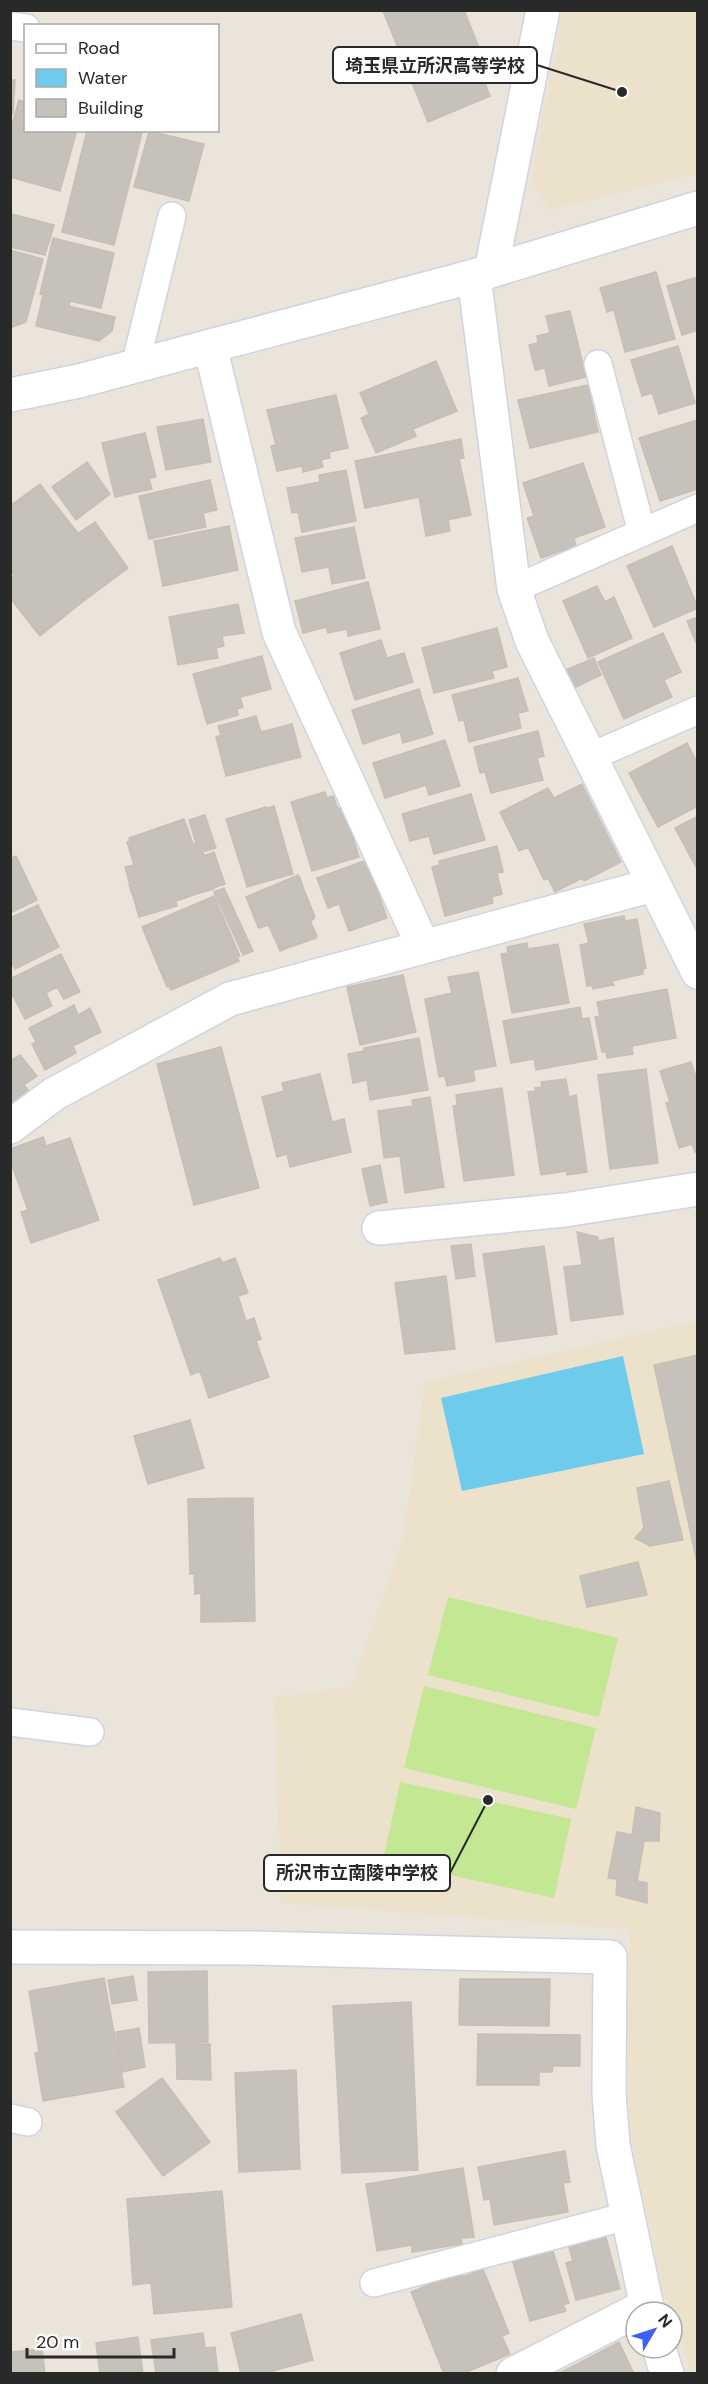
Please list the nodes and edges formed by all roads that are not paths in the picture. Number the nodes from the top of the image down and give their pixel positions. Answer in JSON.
{"nodes":[{"id":1,"x":543,"y":10,"type":"edge"},
{"id":2,"x":698,"y":208,"type":"edge"},
{"id":3,"x":172,"y":216,"type":"dead end"},
{"id":4,"x":482,"y":274,"type":"junction"},
{"id":5,"x":210,"y":346,"type":"junction"},
{"id":6,"x":598,"y":364,"type":"dead end"},
{"id":7,"x":135,"y":366,"type":"junction"},
{"id":8,"x":10,"y":395,"type":"edge"},
{"id":9,"x":698,"y":508,"type":"edge"},
{"id":10,"x":642,"y":533,"type":"junction"},
{"id":11,"x":514,"y":590,"type":"junction"},
{"id":12,"x":698,"y":710,"type":"edge"},
{"id":13,"x":590,"y":757,"type":"junction"},
{"id":14,"x":653,"y":885,"type":"junction"},
{"id":15,"x":423,"y":946,"type":"junction"},
{"id":16,"x":698,"y":972,"type":"edge"},
{"id":17,"x":10,"y":1127,"type":"edge"},
{"id":18,"x":698,"y":1189,"type":"edge"},
{"id":19,"x":379,"y":1228,"type":"dead end"},
{"id":20,"x":10,"y":1722,"type":"edge"},
{"id":21,"x":90,"y":1732,"type":"dead end"},
{"id":22,"x":10,"y":1947,"type":"edge"},
{"id":23,"x":627,"y":2216,"type":"junction"},
{"id":24,"x":374,"y":2283,"type":"dead end"},
{"id":25,"x":645,"y":2300,"type":"edge"},
{"id":26,"x":624,"y":2320,"type":"edge"},
{"id":27,"x":513,"y":2373,"type":"edge"}],
"edges":[{"from":1,"to":4,"type":"street"},
{"from":2,"to":4,"type":"street"},
{"from":3,"to":7,"type":"lane"},
{"from":4,"to":5,"type":"street"},
{"from":4,"to":11,"type":"street"},
{"from":5,"to":7,"type":"street"},
{"from":5,"to":15,"type":"street"},
{"from":6,"to":10,"type":"lane"},
{"from":7,"to":8,"type":"street"},
{"from":9,"to":10,"type":"lane"},
{"from":10,"to":11,"type":"lane"},
{"from":11,"to":13,"type":"street"},
{"from":12,"to":13,"type":"lane"},
{"from":13,"to":14,"type":"street"},
{"from":14,"to":15,"type":"street"},
{"from":14,"to":16,"type":"street"},
{"from":15,"to":17,"type":"street"},
{"from":18,"to":19,"type":"street"},
{"from":20,"to":21,"type":"lane"},
{"from":22,"to":23,"type":"street"},
{"from":23,"to":24,"type":"lane"},
{"from":23,"to":25,"type":"street"},
{"from":26,"to":27,"type":"street"}]}
